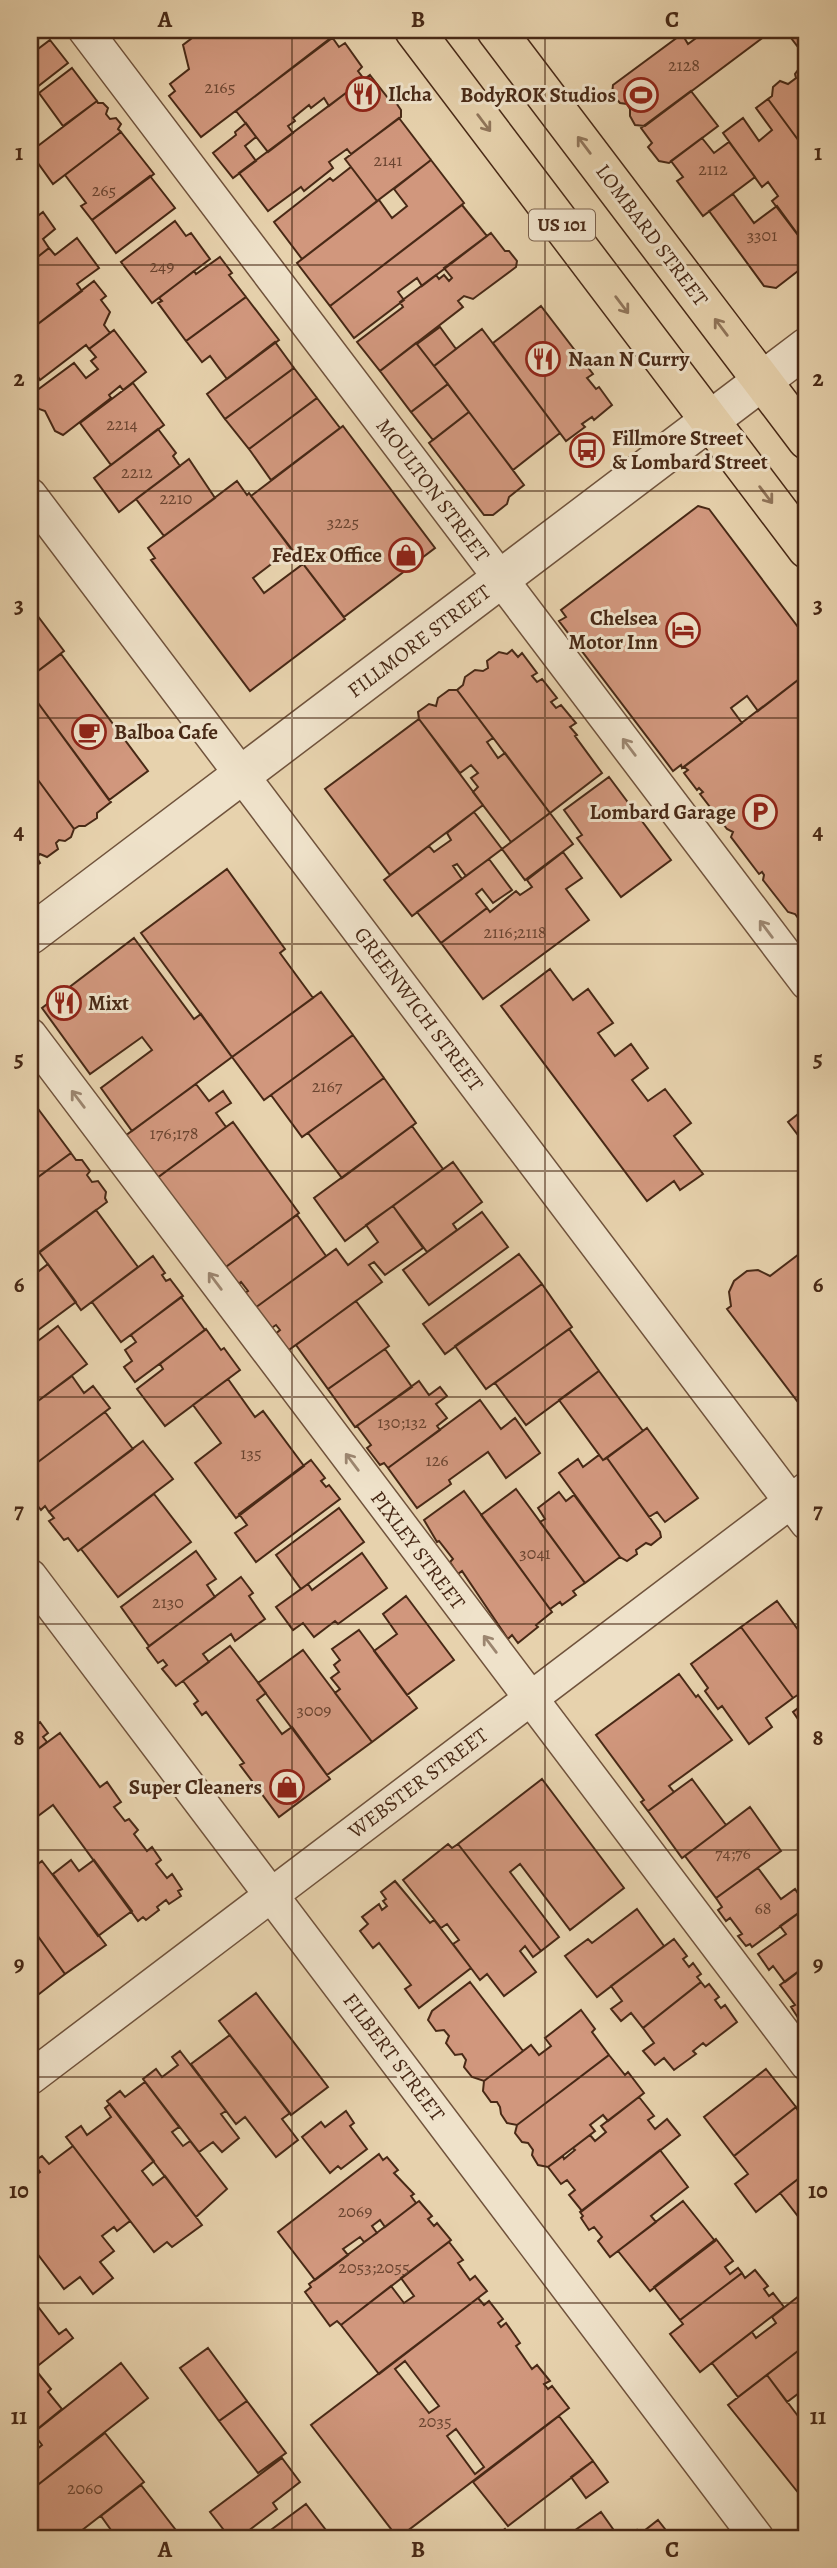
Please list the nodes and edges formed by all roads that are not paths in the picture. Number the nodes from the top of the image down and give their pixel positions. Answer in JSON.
{"nodes":[{"id":1,"x":85,"y":30,"type":"edge"},
{"id":2,"x":414,"y":30,"type":"edge"},
{"id":3,"x":496,"y":30,"type":"edge"},
{"id":4,"x":807,"y":347,"type":"edge"},
{"id":5,"x":762,"y":381,"type":"junction"},
{"id":6,"x":710,"y":421,"type":"junction"},
{"id":7,"x":807,"y":440,"type":"edge"},
{"id":8,"x":30,"y":495,"type":"edge"},
{"id":9,"x":807,"y":549,"type":"edge"},
{"id":10,"x":500,"y":579,"type":"junction"},
{"id":11,"x":242,"y":775,"type":"junction"},
{"id":12,"x":30,"y":935,"type":"edge"},
{"id":13,"x":807,"y":983,"type":"edge"},
{"id":14,"x":30,"y":1035,"type":"edge"},
{"id":15,"x":802,"y":1505,"type":"edge"},
{"id":16,"x":30,"y":1576,"type":"edge"},
{"id":17,"x":531,"y":1698,"type":"junction"},
{"id":18,"x":271,"y":1895,"type":"junction"},
{"id":19,"x":807,"y":2064,"type":"edge"},
{"id":20,"x":30,"y":2078,"type":"edge"},
{"id":21,"x":757,"y":2538,"type":"edge"}],
"edges":[{"from":1,"to":10,"type":"street","name":"MOULTON STREET"},
{"from":2,"to":6,"type":"highway","number":"US 101","one_way":true},
{"from":5,"to":3,"type":"highway","name":"LOMBARD STREET","number":"US 101","one_way":true},
{"from":4,"to":5,"type":"street","name":"FILLMORE STREET"},
{"from":5,"to":6,"type":"street","name":"FILLMORE STREET"},
{"from":5,"to":7,"type":"highway","name":"LOMBARD STREET","number":"US 101"},
{"from":6,"to":9,"type":"highway","number":"US 101","one_way":true},
{"from":6,"to":10,"type":"street","name":"FILLMORE STREET"},
{"from":8,"to":11,"type":"street","name":"GREENWICH STREET"},
{"from":10,"to":11,"type":"street","name":"FILLMORE STREET"},
{"from":13,"to":10,"type":"street","name":"MOULTON STREET","one_way":true},
{"from":11,"to":12,"type":"street","name":"FILLMORE STREET"},
{"from":11,"to":15,"type":"street","name":"GREENWICH STREET"},
{"from":17,"to":14,"type":"street","name":"PIXLEY STREET","one_way":true},
{"from":15,"to":17,"type":"street","name":"WEBSTER STREET"},
{"from":16,"to":18,"type":"street","name":"FILBERT STREET"},
{"from":17,"to":18,"type":"street","name":"WEBSTER STREET"},
{"from":17,"to":19,"type":"street","name":"PIXLEY STREET"},
{"from":18,"to":20,"type":"street","name":"WEBSTER STREET"},
{"from":18,"to":21,"type":"street","name":"FILBERT STREET"}]}
